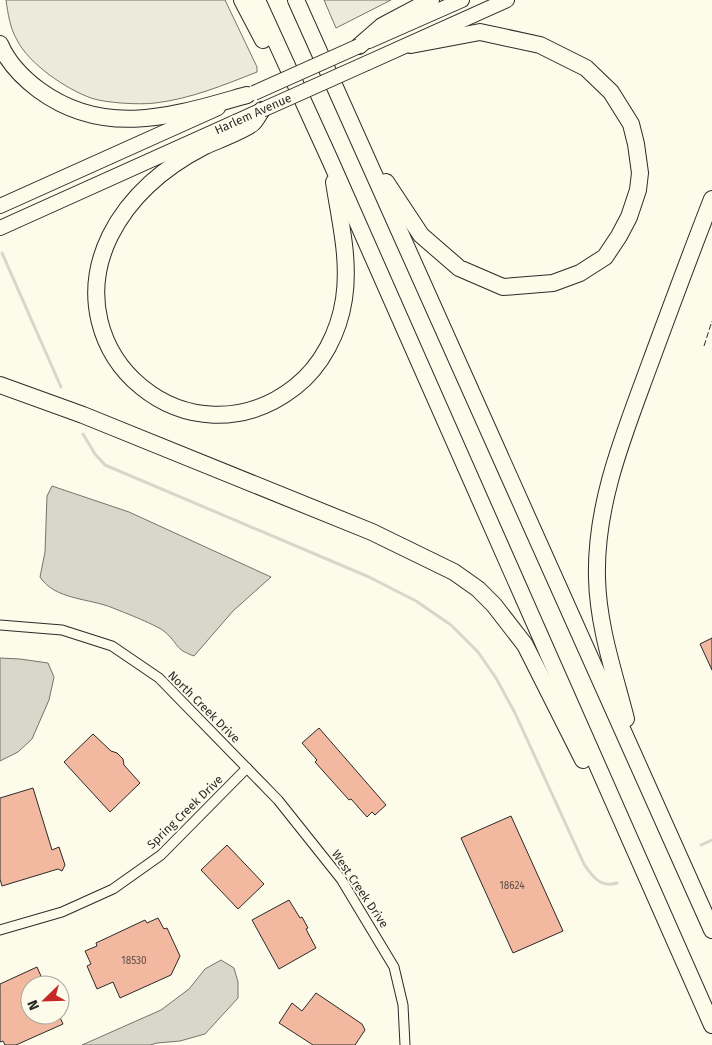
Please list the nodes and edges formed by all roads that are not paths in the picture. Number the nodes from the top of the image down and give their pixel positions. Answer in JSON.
{"nodes":[{"id":1,"x":242,"y":0,"type":"edge"},
{"id":2,"x":257,"y":0,"type":"edge"},
{"id":3,"x":296,"y":0,"type":"edge"},
{"id":4,"x":431,"y":0,"type":"edge"},
{"id":5,"x":462,"y":0,"type":"edge"},
{"id":6,"x":507,"y":0,"type":"edge"},
{"id":7,"x":0,"y":44,"type":"edge"},
{"id":8,"x":411,"y":45,"type":"junction"},
{"id":9,"x":359,"y":46,"type":"junction"},
{"id":10,"x":281,"y":55,"type":"junction"},
{"id":11,"x":250,"y":94,"type":"junction"},
{"id":12,"x":262,"y":110,"type":"junction"},
{"id":13,"x":360,"y":143,"type":"junction"},
{"id":14,"x":330,"y":160,"type":"junction"},
{"id":15,"x":712,"y":199,"type":"edge"},
{"id":16,"x":0,"y":206,"type":"edge"},
{"id":17,"x":0,"y":228,"type":"edge"},
{"id":18,"x":0,"y":385,"type":"edge"},
{"id":19,"x":0,"y":625,"type":"edge"},
{"id":20,"x":247,"y":768,"type":"junction"},
{"id":21,"x":640,"y":769,"type":"junction"},
{"id":22,"x":0,"y":930,"type":"edge"},
{"id":23,"x":712,"y":930,"type":"edge"},
{"id":24,"x":676,"y":946,"type":"junction"},
{"id":25,"x":712,"y":1025,"type":"edge"},
{"id":26,"x":405,"y":1045,"type":"edge"}],
"edges":[{"from":1,"to":10,"type":"highway"},
{"from":2,"to":10,"type":"highway"},
{"from":3,"to":13,"type":"highway"},
{"from":4,"to":9,"type":"highway"},
{"from":5,"to":9,"type":"main road","name":"Harlem Avenue"},
{"from":6,"to":8,"type":"main road","name":"Harlem Avenue"},
{"from":7,"to":11,"type":"highway"},
{"from":8,"to":12,"type":"main road","name":"Harlem Avenue","bridge":true},
{"from":8,"to":13,"type":"highway"},
{"from":9,"to":11,"type":"main road","name":"Harlem Avenue","bridge":true},
{"from":10,"to":14,"type":"highway"},
{"from":11,"to":16,"type":"main road","name":"Harlem Avenue"},
{"from":12,"to":14,"type":"highway"},
{"from":12,"to":17,"type":"main road","name":"Harlem Avenue"},
{"from":13,"to":21,"type":"highway"},
{"from":14,"to":24,"type":"highway"},
{"from":15,"to":21,"type":"highway"},
{"from":18,"to":24,"type":"highway"},
{"from":19,"to":20,"type":"street","name":"North Creek Drive"},
{"from":20,"to":22,"type":"street","name":"Spring Creek Drive"},
{"from":20,"to":26,"type":"street","name":"West Creek Drive"},
{"from":21,"to":23,"type":"highway"},
{"from":24,"to":25,"type":"highway"}]}
